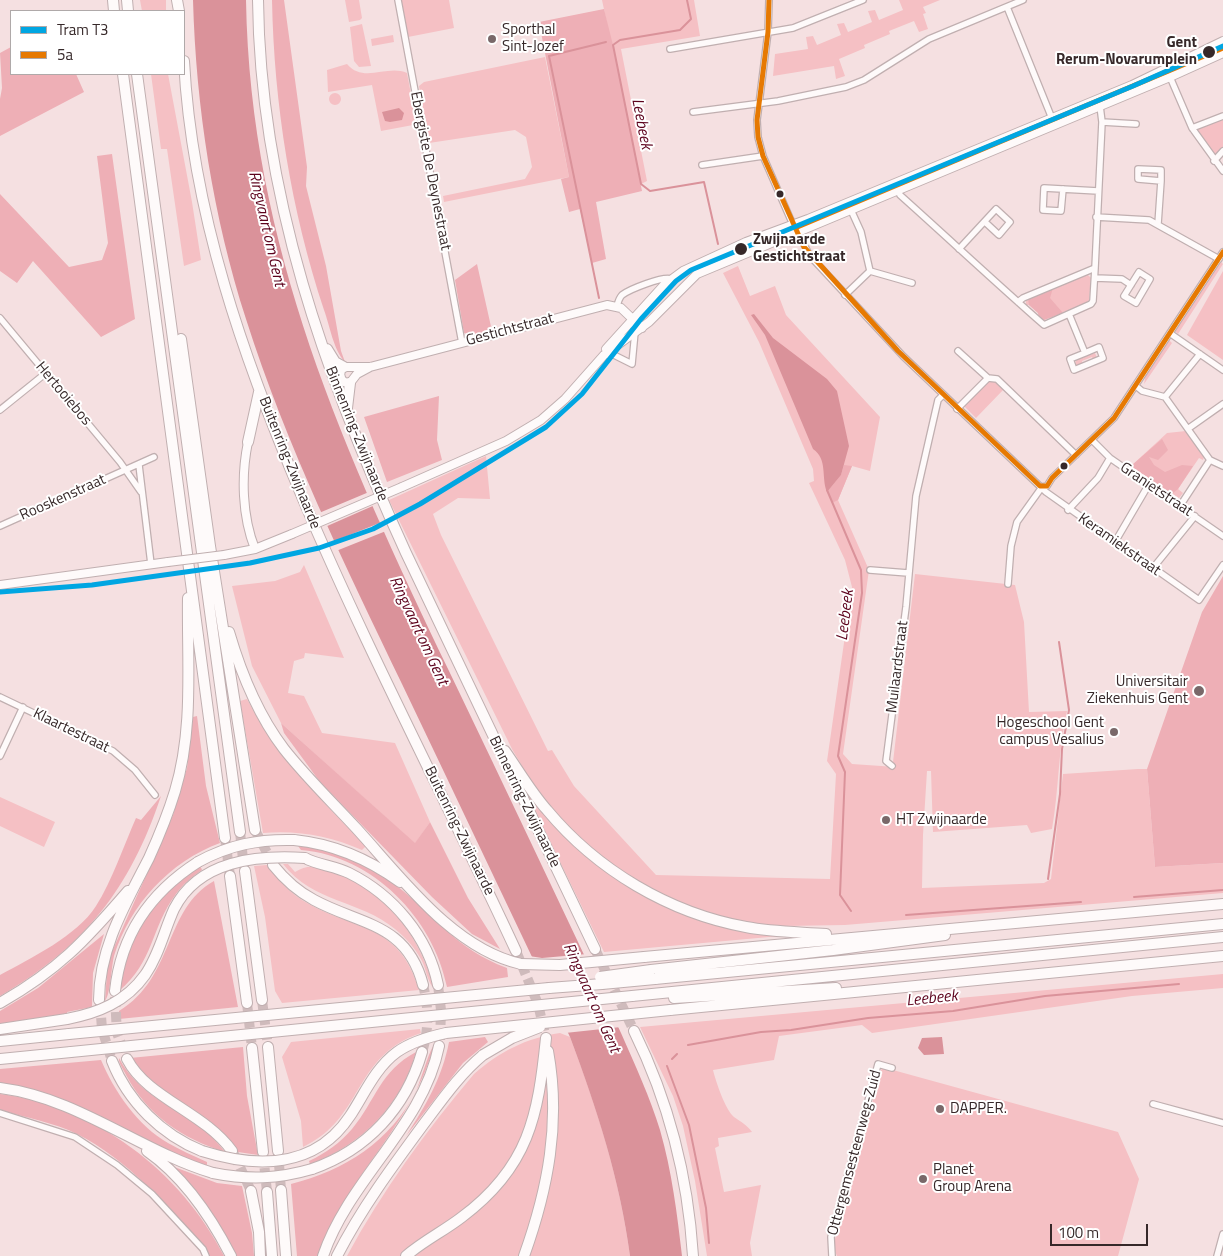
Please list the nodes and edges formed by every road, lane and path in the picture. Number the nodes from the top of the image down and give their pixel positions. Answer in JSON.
{"nodes":[{"id":1,"x":258,"y":0,"type":"edge"},
{"id":2,"x":398,"y":0,"type":"edge"},
{"id":3,"x":769,"y":0,"type":"edge"},
{"id":4,"x":863,"y":0,"type":"edge"},
{"id":5,"x":1023,"y":0,"type":"edge"},
{"id":6,"x":1007,"y":7,"type":"junction"},
{"id":7,"x":768,"y":32,"type":"junction"},
{"id":8,"x":1223,"y":41,"type":"edge"},
{"id":9,"x":670,"y":49,"type":"dead end"},
{"id":10,"x":1223,"y":53,"type":"edge"},
{"id":11,"x":123,"y":75,"type":"edge"},
{"id":12,"x":137,"y":75,"type":"edge"},
{"id":13,"x":185,"y":75,"type":"edge"},
{"id":14,"x":1170,"y":77,"type":"junction"},
{"id":15,"x":760,"y":101,"type":"junction"},
{"id":16,"x":1100,"y":106,"type":"junction"},
{"id":17,"x":694,"y":112,"type":"dead end"},
{"id":18,"x":1223,"y":116,"type":"edge"},
{"id":19,"x":1053,"y":121,"type":"junction"},
{"id":20,"x":1102,"y":122,"type":"junction"},
{"id":21,"x":1136,"y":124,"type":"dead end"},
{"id":22,"x":1192,"y":128,"type":"junction"},
{"id":23,"x":1223,"y":151,"type":"edge"},
{"id":24,"x":763,"y":156,"type":"junction"},
{"id":25,"x":1214,"y":161,"type":"junction"},
{"id":26,"x":702,"y":165,"type":"dead end"},
{"id":27,"x":1223,"y":171,"type":"edge"},
{"id":28,"x":1161,"y":181,"type":"dead end"},
{"id":29,"x":1063,"y":189,"type":"junction"},
{"id":30,"x":898,"y":190,"type":"junction"},
{"id":31,"x":1098,"y":191,"type":"junction"},
{"id":32,"x":851,"y":210,"type":"junction"},
{"id":33,"x":1096,"y":217,"type":"junction"},
{"id":34,"x":985,"y":222,"type":"junction"},
{"id":35,"x":1158,"y":224,"type":"junction"},
{"id":36,"x":795,"y":228,"type":"junction"},
{"id":37,"x":161,"y":246,"type":"junction"},
{"id":38,"x":959,"y":249,"type":"junction"},
{"id":39,"x":1223,"y":252,"type":"edge"},
{"id":40,"x":1219,"y":259,"type":"junction"},
{"id":41,"x":1095,"y":268,"type":"junction"},
{"id":42,"x":870,"y":271,"type":"junction"},
{"id":43,"x":1094,"y":278,"type":"junction"},
{"id":44,"x":671,"y":279,"type":"junction"},
{"id":45,"x":912,"y":283,"type":"dead end"},
{"id":46,"x":1131,"y":285,"type":"junction"},
{"id":47,"x":845,"y":295,"type":"junction"},
{"id":48,"x":1018,"y":302,"type":"junction"},
{"id":49,"x":617,"y":306,"type":"junction"},
{"id":50,"x":1069,"y":314,"type":"junction"},
{"id":51,"x":0,"y":318,"type":"edge"},
{"id":52,"x":633,"y":318,"type":"junction"},
{"id":53,"x":638,"y":330,"type":"junction"},
{"id":54,"x":1171,"y":334,"type":"junction"},
{"id":55,"x":321,"y":343,"type":"junction"},
{"id":56,"x":462,"y":343,"type":"junction"},
{"id":57,"x":958,"y":351,"type":"dead end"},
{"id":58,"x":1085,"y":353,"type":"junction"},
{"id":59,"x":1200,"y":354,"type":"junction"},
{"id":60,"x":604,"y":355,"type":"junction"},
{"id":61,"x":344,"y":367,"type":"junction"},
{"id":62,"x":370,"y":367,"type":"junction"},
{"id":63,"x":1223,"y":370,"type":"edge"},
{"id":64,"x":46,"y":373,"type":"junction"},
{"id":65,"x":988,"y":378,"type":"junction"},
{"id":66,"x":350,"y":383,"type":"junction"},
{"id":67,"x":1136,"y":386,"type":"junction"},
{"id":68,"x":259,"y":389,"type":"junction"},
{"id":69,"x":943,"y":395,"type":"junction"},
{"id":70,"x":1165,"y":396,"type":"junction"},
{"id":71,"x":1223,"y":404,"type":"edge"},
{"id":72,"x":958,"y":409,"type":"junction"},
{"id":73,"x":0,"y":410,"type":"edge"},
{"id":74,"x":346,"y":412,"type":"junction"},
{"id":75,"x":1188,"y":428,"type":"junction"},
{"id":76,"x":1092,"y":440,"type":"junction"},
{"id":77,"x":248,"y":442,"type":"joint"},
{"id":78,"x":1076,"y":455,"type":"junction"},
{"id":79,"x":154,"y":457,"type":"dead end"},
{"id":80,"x":1110,"y":458,"type":"junction"},
{"id":81,"x":1210,"y":460,"type":"junction"},
{"id":82,"x":139,"y":465,"type":"junction"},
{"id":83,"x":1223,"y":466,"type":"edge"},
{"id":84,"x":126,"y":471,"type":"junction"},
{"id":85,"x":1149,"y":484,"type":"junction"},
{"id":86,"x":1042,"y":487,"type":"junction"},
{"id":87,"x":141,"y":492,"type":"junction"},
{"id":88,"x":1180,"y":506,"type":"junction"},
{"id":89,"x":1068,"y":510,"type":"junction"},
{"id":90,"x":1195,"y":516,"type":"junction"},
{"id":91,"x":0,"y":526,"type":"edge"},
{"id":92,"x":1223,"y":536,"type":"edge"},
{"id":93,"x":1115,"y":542,"type":"junction"},
{"id":94,"x":210,"y":546,"type":"junction"},
{"id":95,"x":255,"y":548,"type":"junction"},
{"id":96,"x":151,"y":564,"type":"junction"},
{"id":97,"x":1223,"y":565,"type":"edge"},
{"id":98,"x":189,"y":567,"type":"junction"},
{"id":99,"x":1153,"y":568,"type":"junction"},
{"id":100,"x":870,"y":570,"type":"dead end"},
{"id":101,"x":908,"y":573,"type":"junction"},
{"id":102,"x":1008,"y":584,"type":"dead end"},
{"id":103,"x":0,"y":585,"type":"edge"},
{"id":104,"x":0,"y":697,"type":"edge"},
{"id":105,"x":23,"y":707,"type":"junction"},
{"id":106,"x":488,"y":725,"type":"junction"},
{"id":107,"x":0,"y":756,"type":"edge"},
{"id":108,"x":892,"y":766,"type":"dead end"},
{"id":109,"x":155,"y":795,"type":"dead end"},
{"id":110,"x":255,"y":830,"type":"tunnel mouth"},
{"id":111,"x":240,"y":832,"type":"tunnel mouth"},
{"id":112,"x":225,"y":838,"type":"tunnel mouth"},
{"id":113,"x":273,"y":865,"type":"tunnel mouth"},
{"id":114,"x":245,"y":871,"type":"tunnel mouth"},
{"id":115,"x":230,"y":876,"type":"tunnel mouth"},
{"id":116,"x":137,"y":881,"type":"junction"},
{"id":117,"x":417,"y":894,"type":"junction"},
{"id":118,"x":1223,"y":904,"type":"edge"},
{"id":119,"x":1223,"y":924,"type":"edge"},
{"id":120,"x":987,"y":927,"type":"junction"},
{"id":121,"x":857,"y":936,"type":"junction"},
{"id":122,"x":1223,"y":938,"type":"edge"},
{"id":123,"x":595,"y":949,"type":"tunnel mouth"},
{"id":124,"x":516,"y":951,"type":"tunnel mouth"},
{"id":125,"x":1223,"y":956,"type":"edge"},
{"id":126,"x":653,"y":975,"type":"junction"},
{"id":127,"x":423,"y":985,"type":"tunnel mouth"},
{"id":128,"x":438,"y":985,"type":"tunnel mouth"},
{"id":129,"x":902,"y":987,"type":"junction"},
{"id":130,"x":115,"y":991,"type":"tunnel mouth"},
{"id":131,"x":663,"y":995,"type":"junction"},
{"id":132,"x":100,"y":1000,"type":"tunnel mouth"},
{"id":133,"x":262,"y":1000,"type":"tunnel mouth"},
{"id":134,"x":247,"y":1003,"type":"tunnel mouth"},
{"id":135,"x":0,"y":1004,"type":"edge"},
{"id":136,"x":568,"y":1020,"type":"junction"},
{"id":137,"x":0,"y":1029,"type":"edge"},
{"id":138,"x":634,"y":1031,"type":"tunnel mouth"},
{"id":139,"x":0,"y":1041,"type":"edge"},
{"id":140,"x":439,"y":1046,"type":"tunnel mouth"},
{"id":141,"x":268,"y":1047,"type":"tunnel mouth"},
{"id":142,"x":252,"y":1048,"type":"tunnel mouth"},
{"id":143,"x":422,"y":1052,"type":"tunnel mouth"},
{"id":144,"x":0,"y":1059,"type":"edge"},
{"id":145,"x":127,"y":1060,"type":"tunnel mouth"},
{"id":146,"x":112,"y":1061,"type":"tunnel mouth"},
{"id":147,"x":892,"y":1068,"type":"dead end"},
{"id":148,"x":0,"y":1088,"type":"edge"},
{"id":149,"x":1153,"y":1104,"type":"dead end"},
{"id":150,"x":0,"y":1113,"type":"edge"},
{"id":151,"x":1223,"y":1123,"type":"edge"},
{"id":152,"x":118,"y":1130,"type":"junction"},
{"id":153,"x":232,"y":1151,"type":"tunnel mouth"},
{"id":154,"x":278,"y":1151,"type":"tunnel mouth"},
{"id":155,"x":263,"y":1152,"type":"tunnel mouth"},
{"id":156,"x":282,"y":1190,"type":"tunnel mouth"},
{"id":157,"x":250,"y":1191,"type":"tunnel mouth"},
{"id":158,"x":267,"y":1192,"type":"tunnel mouth"},
{"id":159,"x":1223,"y":1234,"type":"edge"},
{"id":160,"x":692,"y":1240,"type":"junction"},
{"id":161,"x":206,"y":1256,"type":"edge"},
{"id":162,"x":231,"y":1256,"type":"edge"},
{"id":163,"x":260,"y":1256,"type":"edge"},
{"id":164,"x":272,"y":1256,"type":"edge"},
{"id":165,"x":286,"y":1256,"type":"edge"},
{"id":166,"x":323,"y":1256,"type":"edge"},
{"id":167,"x":337,"y":1256,"type":"edge"},
{"id":168,"x":406,"y":1256,"type":"edge"},
{"id":169,"x":524,"y":1256,"type":"edge"},
{"id":170,"x":694,"y":1256,"type":"edge"},
{"id":171,"x":700,"y":1256,"type":"edge"},
{"id":172,"x":832,"y":1256,"type":"edge"},
{"id":173,"x":1217,"y":1256,"type":"edge"}],
"edges":[{"from":1,"to":55,"type":"highway","name":"Binnenring-Zwijnaarde"},
{"from":2,"to":56,"type":"street","name":"Ebergiste De Deynestraat"},
{"from":3,"to":7,"type":"street","name":"Keramiekstraat"},
{"from":4,"to":7,"type":"street"},
{"from":5,"to":6,"type":"street"},
{"from":6,"to":15,"type":"street"},
{"from":6,"to":19,"type":"street"},
{"from":7,"to":9,"type":"street"},
{"from":7,"to":15,"type":"street","name":"Keramiekstraat"},
{"from":8,"to":19,"type":"street"},
{"from":10,"to":14,"type":"street"},
{"from":11,"to":98,"type":"highway"},
{"from":12,"to":37,"type":"highway"},
{"from":13,"to":68,"type":"highway","name":"Buitenring-Zwijnaarde"},
{"from":14,"to":16,"type":"street"},
{"from":14,"to":22,"type":"street"},
{"from":15,"to":17,"type":"street"},
{"from":15,"to":24,"type":"street","name":"Keramiekstraat"},
{"from":16,"to":19,"type":"street"},
{"from":16,"to":20,"type":"street"},
{"from":18,"to":22,"type":"street"},
{"from":19,"to":30,"type":"street"},
{"from":19,"to":36,"type":"street"},
{"from":20,"to":21,"type":"street"},
{"from":20,"to":31,"type":"street"},
{"from":22,"to":25,"type":"street"},
{"from":23,"to":25,"type":"street"},
{"from":24,"to":26,"type":"street"},
{"from":24,"to":36,"type":"street","name":"Keramiekstraat"},
{"from":25,"to":27,"type":"street"},
{"from":28,"to":35,"type":"street"},
{"from":29,"to":29,"type":"street"},
{"from":29,"to":31,"type":"street"},
{"from":30,"to":32,"type":"street"},
{"from":30,"to":38,"type":"street"},
{"from":31,"to":33,"type":"street"},
{"from":32,"to":36,"type":"street"},
{"from":32,"to":42,"type":"street"},
{"from":33,"to":35,"type":"street"},
{"from":33,"to":41,"type":"street"},
{"from":34,"to":34,"type":"street"},
{"from":34,"to":38,"type":"street"},
{"from":35,"to":40,"type":"street"},
{"from":36,"to":44,"type":"street"},
{"from":36,"to":47,"type":"street","name":"Keramiekstraat"},
{"from":36,"to":53,"type":"street"},
{"from":37,"to":94,"type":"highway"},
{"from":37,"to":111,"type":"highway"},
{"from":38,"to":48,"type":"street"},
{"from":39,"to":40,"type":"street"},
{"from":40,"to":54,"type":"street"},
{"from":41,"to":43,"type":"street"},
{"from":41,"to":48,"type":"street"},
{"from":42,"to":45,"type":"street"},
{"from":42,"to":47,"type":"street"},
{"from":43,"to":46,"type":"street"},
{"from":43,"to":50,"type":"street"},
{"from":44,"to":49,"type":"street"},
{"from":44,"to":52,"type":"street"},
{"from":46,"to":46,"type":"street"},
{"from":47,"to":69,"type":"street","name":"Keramiekstraat"},
{"from":48,"to":50,"type":"street"},
{"from":49,"to":52,"type":"street"},
{"from":49,"to":56,"type":"street","name":"Gestichtstraat"},
{"from":50,"to":58,"type":"street"},
{"from":51,"to":64,"type":"street","name":"Hertooiebos"},
{"from":52,"to":53,"type":"street"},
{"from":52,"to":60,"type":"street"},
{"from":53,"to":60,"type":"street"},
{"from":53,"to":60,"type":"street"},
{"from":54,"to":59,"type":"street"},
{"from":54,"to":67,"type":"street"},
{"from":55,"to":61,"type":"highway"},
{"from":55,"to":74,"type":"highway","name":"Binnenring-Zwijnaarde"},
{"from":56,"to":62,"type":"street","name":"Gestichtstraat"},
{"from":57,"to":65,"type":"street"},
{"from":58,"to":58,"type":"street"},
{"from":59,"to":63,"type":"street"},
{"from":59,"to":70,"type":"street"},
{"from":60,"to":95,"type":"street","bridge":true},
{"from":61,"to":62,"type":"street","name":"Gestichtstraat"},
{"from":61,"to":66,"type":"street"},
{"from":62,"to":66,"type":"street","name":"Gestichtstraat"},
{"from":64,"to":73,"type":"street"},
{"from":64,"to":84,"type":"street","name":"Hertooiebos"},
{"from":65,"to":72,"type":"street"},
{"from":65,"to":78,"type":"street"},
{"from":66,"to":74,"type":"highway"},
{"from":67,"to":70,"type":"street"},
{"from":67,"to":76,"type":"street"},
{"from":68,"to":77,"type":"highway"},
{"from":68,"to":124,"type":"highway","name":"Buitenring-Zwijnaarde"},
{"from":69,"to":72,"type":"street","name":"Keramiekstraat"},
{"from":69,"to":101,"type":"street","name":"Muilaardstraat"},
{"from":70,"to":75,"type":"street"},
{"from":71,"to":75,"type":"street"},
{"from":72,"to":86,"type":"street","name":"Keramiekstraat"},
{"from":74,"to":106,"type":"highway","name":"Binnenring-Zwijnaarde"},
{"from":75,"to":81,"type":"street"},
{"from":76,"to":78,"type":"street"},
{"from":76,"to":80,"type":"street","name":"Granietstraat"},
{"from":77,"to":95,"type":"street"},
{"from":78,"to":86,"type":"street"},
{"from":79,"to":82,"type":"street","name":"Rooskenstraat"},
{"from":80,"to":85,"type":"street","name":"Granietstraat"},
{"from":80,"to":89,"type":"street"},
{"from":81,"to":83,"type":"street"},
{"from":81,"to":88,"type":"street"},
{"from":82,"to":84,"type":"street","name":"Rooskenstraat"},
{"from":82,"to":87,"type":"street","name":"Rooskenstraat"},
{"from":84,"to":87,"type":"street","name":"Rooskenstraat"},
{"from":84,"to":91,"type":"street","name":"Rooskenstraat"},
{"from":85,"to":88,"type":"street","name":"Granietstraat"},
{"from":85,"to":93,"type":"street"},
{"from":86,"to":89,"type":"street","name":"Keramiekstraat"},
{"from":86,"to":102,"type":"street"},
{"from":87,"to":96,"type":"street","name":"Rooskenstraat"},
{"from":88,"to":90,"type":"street","name":"Granietstraat"},
{"from":89,"to":93,"type":"street","name":"Keramiekstraat"},
{"from":90,"to":92,"type":"street","name":"Granietstraat"},
{"from":90,"to":99,"type":"street"},
{"from":93,"to":99,"type":"street","name":"Keramiekstraat"},
{"from":94,"to":110,"type":"highway"},
{"from":94,"to":117,"type":"highway"},
{"from":95,"to":96,"type":"street","bridge":true},
{"from":96,"to":103,"type":"street"},
{"from":97,"to":99,"type":"street","name":"Keramiekstraat"},
{"from":98,"to":112,"type":"highway"},
{"from":98,"to":116,"type":"highway"},
{"from":100,"to":101,"type":"street"},
{"from":101,"to":108,"type":"street","name":"Muilaardstraat"},
{"from":104,"to":105,"type":"street","name":"Klaartestraat"},
{"from":105,"to":107,"type":"street"},
{"from":105,"to":109,"type":"street","name":"Klaartestraat"},
{"from":106,"to":121,"type":"highway"},
{"from":106,"to":123,"type":"highway","name":"Binnenring-Zwijnaarde"},
{"from":113,"to":127,"type":"highway"},
{"from":114,"to":133,"type":"highway"},
{"from":115,"to":134,"type":"highway"},
{"from":116,"to":132,"type":"highway"},
{"from":116,"to":135,"type":"highway"},
{"from":117,"to":121,"type":"highway","bridge":true},
{"from":117,"to":130,"type":"highway","bridge":true},
{"from":118,"to":120,"type":"highway"},
{"from":119,"to":126,"type":"highway"},
{"from":120,"to":121,"type":"highway"},
{"from":120,"to":126,"type":"highway"},
{"from":122,"to":131,"type":"highway"},
{"from":125,"to":129,"type":"highway"},
{"from":126,"to":139,"type":"highway","bridge":true},
{"from":128,"to":137,"type":"highway","bridge":true},
{"from":129,"to":131,"type":"highway"},
{"from":129,"to":136,"type":"highway","bridge":true},
{"from":131,"to":144,"type":"highway","bridge":true},
{"from":136,"to":146,"type":"highway","bridge":true},
{"from":136,"to":167,"type":"highway","bridge":true},
{"from":138,"to":160,"type":"highway"},
{"from":140,"to":166,"type":"highway"},
{"from":141,"to":154,"type":"highway"},
{"from":142,"to":155,"type":"highway"},
{"from":143,"to":152,"type":"highway","bridge":true},
{"from":145,"to":153,"type":"highway"},
{"from":147,"to":172,"type":"street","name":"Ottergemsesteenweg-Zuid"},
{"from":148,"to":152,"type":"highway"},
{"from":149,"to":151,"type":"street"},
{"from":150,"to":161,"type":"street"},
{"from":152,"to":162,"type":"highway"},
{"from":156,"to":165,"type":"highway"},
{"from":157,"to":163,"type":"highway"},
{"from":158,"to":164,"type":"highway"},
{"from":159,"to":173,"type":"street"},
{"from":160,"to":170,"type":"highway"},
{"from":160,"to":171,"type":"highway"},
{"from":168,"to":169,"type":"highway"}]}
